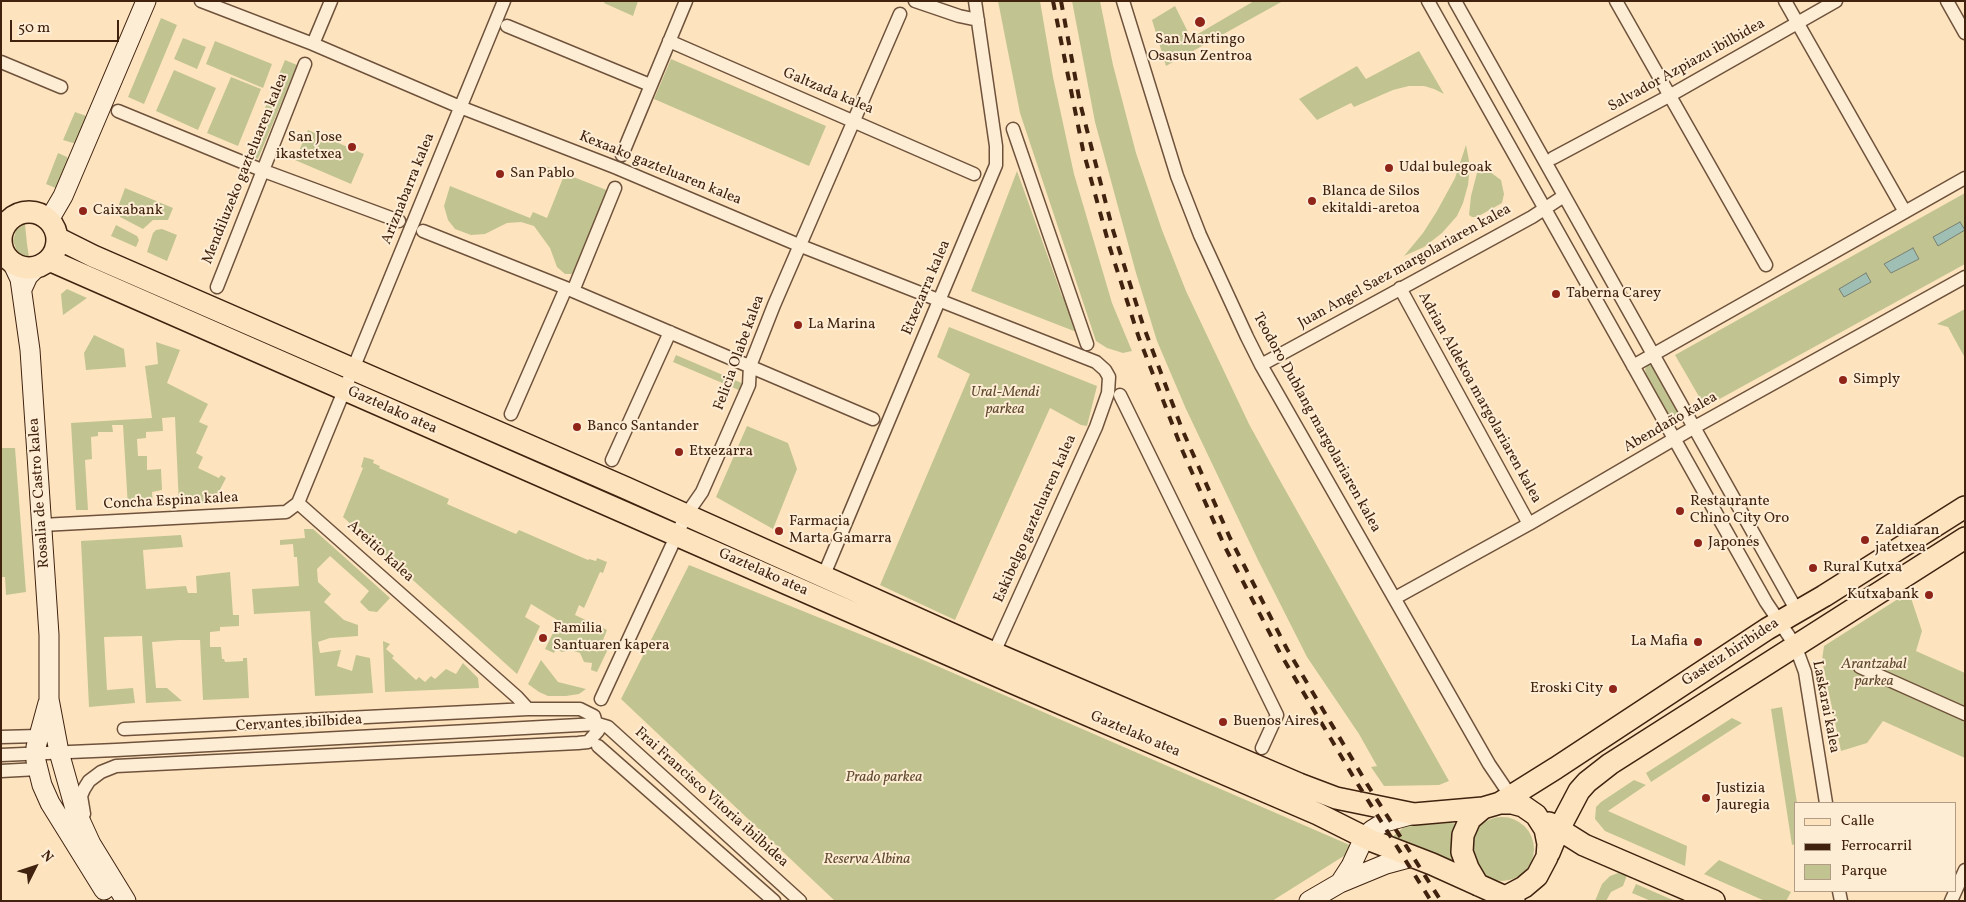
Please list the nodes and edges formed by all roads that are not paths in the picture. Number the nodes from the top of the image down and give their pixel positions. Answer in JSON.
{"nodes":[{"id":1,"x":146,"y":1,"type":"edge"},
{"id":2,"x":201,"y":1,"type":"edge"},
{"id":3,"x":331,"y":1,"type":"edge"},
{"id":4,"x":504,"y":1,"type":"edge"},
{"id":5,"x":686,"y":1,"type":"edge"},
{"id":6,"x":915,"y":1,"type":"edge"},
{"id":7,"x":975,"y":1,"type":"edge"},
{"id":8,"x":1123,"y":1,"type":"edge"},
{"id":9,"x":1428,"y":1,"type":"edge"},
{"id":10,"x":1455,"y":1,"type":"edge"},
{"id":11,"x":1616,"y":1,"type":"edge"},
{"id":12,"x":1785,"y":1,"type":"edge"},
{"id":13,"x":1836,"y":1,"type":"edge"},
{"id":14,"x":1947,"y":1,"type":"edge"},
{"id":15,"x":900,"y":14,"type":"dead end"},
{"id":16,"x":978,"y":20,"type":"junction"},
{"id":17,"x":1797,"y":22,"type":"junction"},
{"id":18,"x":507,"y":26,"type":"dead end"},
{"id":19,"x":1965,"y":33,"type":"edge"},
{"id":20,"x":669,"y":41,"type":"junction"},
{"id":21,"x":312,"y":44,"type":"junction"},
{"id":22,"x":1,"y":62,"type":"edge"},
{"id":23,"x":305,"y":64,"type":"dead end"},
{"id":24,"x":650,"y":85,"type":"junction"},
{"id":25,"x":61,"y":87,"type":"dead end"},
{"id":26,"x":1669,"y":96,"type":"junction"},
{"id":27,"x":460,"y":107,"type":"junction"},
{"id":28,"x":118,"y":111,"type":"dead end"},
{"id":29,"x":854,"y":121,"type":"junction"},
{"id":30,"x":1013,"y":128,"type":"dead end"},
{"id":31,"x":622,"y":155,"type":"dead end"},
{"id":32,"x":1553,"y":158,"type":"dead end"},
{"id":33,"x":264,"y":171,"type":"junction"},
{"id":34,"x":974,"y":174,"type":"dead end"},
{"id":35,"x":1965,"y":178,"type":"edge"},
{"id":36,"x":615,"y":188,"type":"dead end"},
{"id":37,"x":1564,"y":196,"type":"junction"},
{"id":38,"x":1545,"y":208,"type":"junction"},
{"id":39,"x":1905,"y":212,"type":"junction"},
{"id":40,"x":6,"y":217,"type":"edge"},
{"id":41,"x":399,"y":221,"type":"dead end"},
{"id":42,"x":53,"y":229,"type":"junction"},
{"id":43,"x":423,"y":231,"type":"dead end"},
{"id":44,"x":801,"y":246,"type":"junction"},
{"id":45,"x":4,"y":250,"type":"edge"},
{"id":46,"x":43,"y":263,"type":"junction"},
{"id":47,"x":1766,"y":265,"type":"dead end"},
{"id":48,"x":1965,"y":277,"type":"edge"},
{"id":49,"x":217,"y":287,"type":"dead end"},
{"id":50,"x":1400,"y":288,"type":"junction"},
{"id":51,"x":22,"y":289,"type":"junction"},
{"id":52,"x":570,"y":290,"type":"junction"},
{"id":53,"x":938,"y":300,"type":"junction"},
{"id":54,"x":670,"y":332,"type":"junction"},
{"id":55,"x":1087,"y":344,"type":"dead end"},
{"id":56,"x":1653,"y":355,"type":"junction"},
{"id":57,"x":1261,"y":364,"type":"junction"},
{"id":58,"x":750,"y":366,"type":"junction"},
{"id":59,"x":1633,"y":366,"type":"junction"},
{"id":60,"x":353,"y":369,"type":"junction"},
{"id":61,"x":1105,"y":370,"type":"joint"},
{"id":62,"x":344,"y":390,"type":"junction"},
{"id":63,"x":1120,"y":395,"type":"dead end"},
{"id":64,"x":511,"y":414,"type":"dead end"},
{"id":65,"x":873,"y":419,"type":"dead end"},
{"id":66,"x":1693,"y":428,"type":"junction"},
{"id":67,"x":1675,"y":439,"type":"junction"},
{"id":68,"x":612,"y":460,"type":"dead end"},
{"id":69,"x":298,"y":503,"type":"junction"},
{"id":70,"x":1965,"y":507,"type":"edge"},
{"id":71,"x":686,"y":515,"type":"junction"},
{"id":72,"x":1529,"y":524,"type":"junction"},
{"id":73,"x":42,"y":525,"type":"junction"},
{"id":74,"x":677,"y":536,"type":"junction"},
{"id":75,"x":1965,"y":538,"type":"edge"},
{"id":76,"x":823,"y":577,"type":"junction"},
{"id":77,"x":1395,"y":598,"type":"junction"},
{"id":78,"x":1797,"y":611,"type":"junction"},
{"id":79,"x":1779,"y":622,"type":"junction"},
{"id":80,"x":1795,"y":645,"type":"junction"},
{"id":81,"x":994,"y":653,"type":"junction"},
{"id":82,"x":971,"y":664,"type":"junction"},
{"id":83,"x":1860,"y":667,"type":"dead end"},
{"id":84,"x":49,"y":699,"type":"junction"},
{"id":85,"x":601,"y":699,"type":"dead end"},
{"id":86,"x":528,"y":709,"type":"junction"},
{"id":87,"x":1965,"y":714,"type":"edge"},
{"id":88,"x":598,"y":724,"type":"junction"},
{"id":89,"x":124,"y":728,"type":"dead end"},
{"id":90,"x":1,"y":737,"type":"edge"},
{"id":91,"x":598,"y":746,"type":"dead end"},
{"id":92,"x":1262,"y":748,"type":"dead end"},
{"id":93,"x":59,"y":752,"type":"junction"},
{"id":94,"x":37,"y":753,"type":"junction"},
{"id":95,"x":1,"y":755,"type":"edge"},
{"id":96,"x":1,"y":771,"type":"edge"},
{"id":97,"x":1826,"y":802,"type":"edge"},
{"id":98,"x":1510,"y":805,"type":"junction"},
{"id":99,"x":1414,"y":814,"type":"junction"},
{"id":100,"x":1559,"y":829,"type":"junction"},
{"id":101,"x":1364,"y":838,"type":"junction"},
{"id":102,"x":91,"y":844,"type":"junction"},
{"id":103,"x":1412,"y":857,"type":"junction"},
{"id":104,"x":1547,"y":857,"type":"junction"},
{"id":105,"x":1965,"y":870,"type":"edge"},
{"id":106,"x":1340,"y":883,"type":"junction"},
{"id":107,"x":1478,"y":885,"type":"junction"},
{"id":108,"x":1956,"y":890,"type":"edge"},
{"id":109,"x":1510,"y":899,"type":"edge"},
{"id":110,"x":111,"y":901,"type":"edge"},
{"id":111,"x":126,"y":901,"type":"edge"},
{"id":112,"x":774,"y":901,"type":"edge"},
{"id":113,"x":800,"y":901,"type":"edge"},
{"id":114,"x":1309,"y":901,"type":"edge"},
{"id":115,"x":1714,"y":901,"type":"edge"}],
"edges":[{"from":1,"to":42,"type":"street"},
{"from":2,"to":21,"type":"street","name":"Kexaako gazteluaren kalea"},
{"from":3,"to":21,"type":"street"},
{"from":4,"to":27,"type":"street","name":"Ariznabarra kalea"},
{"from":5,"to":20,"type":"street"},
{"from":6,"to":16,"type":"street"},
{"from":7,"to":16,"type":"street","name":"Etxezarra kalea"},
{"from":8,"to":57,"type":"street","name":"Teodoro Dublang margolariaren kalea"},
{"from":9,"to":38,"type":"street","name":"Laskarai kalea"},
{"from":10,"to":37,"type":"street"},
{"from":11,"to":26,"type":"street"},
{"from":12,"to":17,"type":"street"},
{"from":13,"to":17,"type":"street","name":"Salvador Azpiazu ibilbidea"},
{"from":14,"to":19,"type":"street"},
{"from":15,"to":29,"type":"street","name":"Felicia Olabe kalea"},
{"from":16,"to":53,"type":"street","name":"Etxezarra kalea"},
{"from":17,"to":26,"type":"street","name":"Salvador Azpiazu ibilbidea"},
{"from":17,"to":39,"type":"street"},
{"from":18,"to":24,"type":"street"},
{"from":20,"to":24,"type":"street"},
{"from":20,"to":29,"type":"street","name":"Galtzada kalea"},
{"from":21,"to":27,"type":"street","name":"Kexaako gazteluaren kalea"},
{"from":22,"to":25,"type":"street"},
{"from":23,"to":33,"type":"street","name":"Mendiluzeko gazteluaren kalea"},
{"from":24,"to":31,"type":"street"},
{"from":26,"to":32,"type":"street","name":"Salvador Azpiazu ibilbidea"},
{"from":26,"to":47,"type":"street"},
{"from":27,"to":44,"type":"street","name":"Kexaako gazteluaren kalea"},
{"from":27,"to":60,"type":"street","name":"Ariznabarra kalea"},
{"from":28,"to":33,"type":"street"},
{"from":29,"to":34,"type":"street","name":"Galtzada kalea"},
{"from":29,"to":44,"type":"street","name":"Felicia Olabe kalea"},
{"from":30,"to":55,"type":"street"},
{"from":33,"to":41,"type":"street"},
{"from":33,"to":49,"type":"street","name":"Mendiluzeko gazteluaren kalea"},
{"from":35,"to":39,"type":"street"},
{"from":36,"to":52,"type":"street"},
{"from":37,"to":38,"type":"street","name":"Juan Angel Saez margolariaren kalea"},
{"from":37,"to":56,"type":"street"},
{"from":38,"to":50,"type":"street","name":"Juan Angel Saez margolariaren kalea"},
{"from":38,"to":59,"type":"street","name":"Laskarai kalea"},
{"from":39,"to":56,"type":"street"},
{"from":40,"to":42,"type":"main road"},
{"from":40,"to":45,"type":"main road"},
{"from":42,"to":46,"type":"main road"},
{"from":42,"to":60,"type":"main road","name":"Gaztelako atea"},
{"from":43,"to":52,"type":"street"},
{"from":44,"to":53,"type":"street","name":"Kexaako gazteluaren kalea"},
{"from":44,"to":58,"type":"street","name":"Felicia Olabe kalea"},
{"from":45,"to":46,"type":"main road"},
{"from":45,"to":51,"type":"street","name":"Rosalia de Castro kalea"},
{"from":46,"to":51,"type":"street"},
{"from":46,"to":62,"type":"main road","name":"Gaztelako atea"},
{"from":48,"to":66,"type":"street","name":"Abendaño kalea"},
{"from":50,"to":57,"type":"street","name":"Juan Angel Saez margolariaren kalea"},
{"from":50,"to":72,"type":"street","name":"Adrian Aldekoa margolariaren kalea"},
{"from":51,"to":73,"type":"street","name":"Rosalia de Castro kalea"},
{"from":52,"to":54,"type":"street"},
{"from":52,"to":64,"type":"street"},
{"from":53,"to":61,"type":"street","name":"Kexaako gazteluaren kalea"},
{"from":53,"to":76,"type":"street","name":"Etxezarra kalea"},
{"from":54,"to":58,"type":"street"},
{"from":54,"to":68,"type":"street"},
{"from":56,"to":59,"type":"street"},
{"from":56,"to":66,"type":"street"},
{"from":57,"to":77,"type":"street","name":"Teodoro Dublang margolariaren kalea"},
{"from":58,"to":65,"type":"street"},
{"from":58,"to":71,"type":"street","name":"Felicia Olabe kalea"},
{"from":59,"to":67,"type":"street","name":"Laskarai kalea"},
{"from":60,"to":62,"type":"street","name":"Ariznabarra kalea"},
{"from":60,"to":71,"type":"main road","name":"Gaztelako atea"},
{"from":61,"to":81,"type":"street","name":"Eskibelgo gazteluaren kalea"},
{"from":62,"to":69,"type":"street"},
{"from":62,"to":74,"type":"main road","name":"Gaztelako atea"},
{"from":63,"to":92,"type":"street"},
{"from":66,"to":67,"type":"street","name":"Abendaño kalea"},
{"from":66,"to":78,"type":"street"},
{"from":67,"to":72,"type":"street","name":"Abendaño kalea"},
{"from":67,"to":79,"type":"street","name":"Laskarai kalea"},
{"from":69,"to":73,"type":"street","name":"Concha Espina kalea"},
{"from":69,"to":86,"type":"street","name":"Areitio kalea"},
{"from":70,"to":78,"type":"main road","name":"Gasteiz hiribidea"},
{"from":71,"to":74,"type":"street","name":"Felicia Olabe kalea"},
{"from":71,"to":76,"type":"main road","name":"Gaztelako atea"},
{"from":72,"to":77,"type":"street","name":"Abendaño kalea"},
{"from":73,"to":84,"type":"street","name":"Rosalia de Castro kalea"},
{"from":74,"to":82,"type":"main road","name":"Gaztelako atea"},
{"from":74,"to":85,"type":"street","name":"Felicia Olabe kalea"},
{"from":75,"to":80,"type":"main road","name":"Gasteiz hiribidea"},
{"from":76,"to":81,"type":"main road","name":"Gaztelako atea"},
{"from":77,"to":98,"type":"street","name":"Teodoro Dublang margolariaren kalea"},
{"from":78,"to":79,"type":"main road","name":"Gasteiz hiribidea"},
{"from":79,"to":80,"type":"street","name":"Laskarai kalea"},
{"from":79,"to":98,"type":"main road","name":"Gasteiz hiribidea"},
{"from":80,"to":97,"type":"street","name":"Laskarai kalea"},
{"from":80,"to":100,"type":"main road","name":"Gasteiz hiribidea"},
{"from":81,"to":82,"type":"street"},
{"from":81,"to":99,"type":"main road","name":"Gaztelako atea"},
{"from":82,"to":101,"type":"main road","name":"Gaztelako atea"},
{"from":83,"to":87,"type":"street"},
{"from":84,"to":93,"type":"street","name":"Rosalia de Castro kalea"},
{"from":84,"to":94,"type":"street","name":"Rosalia de Castro kalea"},
{"from":86,"to":88,"type":"street","name":"Cervantes ibilbidea"},
{"from":86,"to":89,"type":"street","name":"Cervantes ibilbidea"},
{"from":88,"to":93,"type":"street","name":"Cervantes ibilbidea"},
{"from":88,"to":102,"type":"street"},
{"from":88,"to":113,"type":"street","name":"Frai Francisco Vitoria ibilbidea"},
{"from":90,"to":94,"type":"street","name":"Cervantes ibilbidea"},
{"from":91,"to":112,"type":"street"},
{"from":93,"to":94,"type":"street","name":"Cervantes ibilbidea"},
{"from":93,"to":102,"type":"street","name":"Rosalia de Castro kalea"},
{"from":94,"to":95,"type":"street","name":"Cervantes ibilbidea"},
{"from":94,"to":96,"type":"street","name":"Cervantes ibilbidea"},
{"from":94,"to":110,"type":"street"},
{"from":98,"to":99,"type":"main road","name":"Gaztelako atea"},
{"from":98,"to":100,"type":"main road"},
{"from":98,"to":104,"type":"main road"},
{"from":98,"to":107,"type":"main road"},
{"from":99,"to":101,"type":"street"},
{"from":100,"to":104,"type":"main road","name":"Gasteiz hiribidea"},
{"from":100,"to":115,"type":"main road"},
{"from":101,"to":103,"type":"main road","name":"Gaztelako atea"},
{"from":101,"to":106,"type":"street"},
{"from":102,"to":111,"type":"street","name":"Rosalia de Castro kalea"},
{"from":103,"to":106,"type":"street"},
{"from":103,"to":107,"type":"main road","name":"Gaztelako atea"},
{"from":104,"to":109,"type":"main road","name":"Gaztelako atea"},
{"from":105,"to":108,"type":"street"},
{"from":106,"to":114,"type":"street"},
{"from":107,"to":109,"type":"main road","name":"Gaztelako atea"}]}
